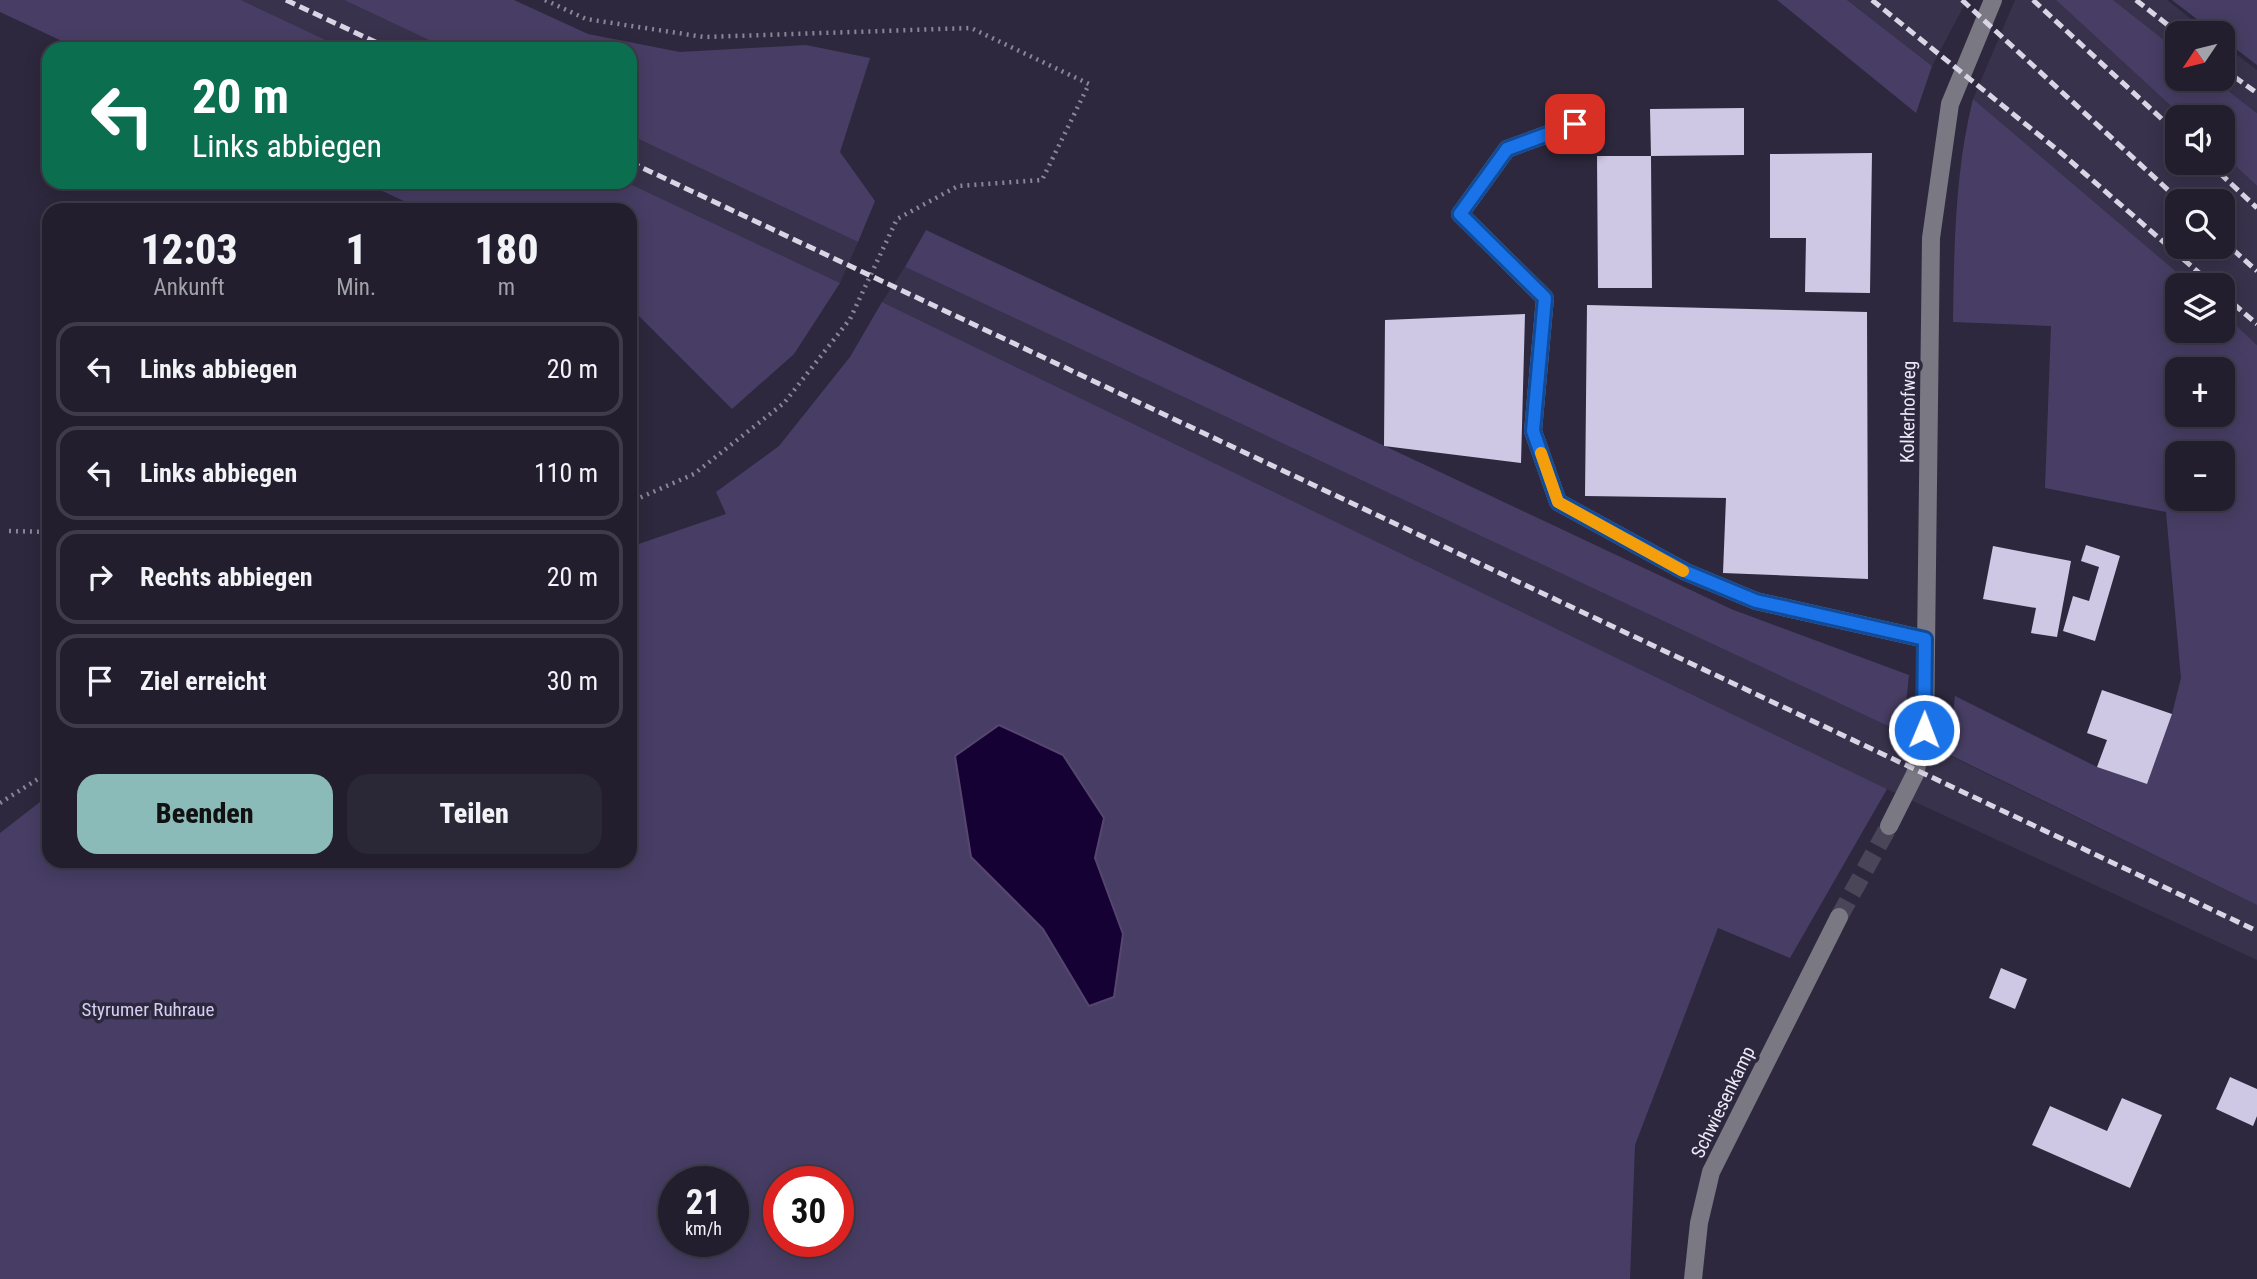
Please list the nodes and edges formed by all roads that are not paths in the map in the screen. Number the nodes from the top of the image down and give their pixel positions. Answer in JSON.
{"nodes":[{"id":1,"x":1993,"y":0,"type":"edge"},
{"id":2,"x":1575,"y":124,"type":"dead end"},
{"id":3,"x":1925,"y":639,"type":"junction"},
{"id":4,"x":1889,"y":826,"type":"tunnel mouth"},
{"id":5,"x":1839,"y":917,"type":"tunnel mouth"},
{"id":6,"x":1693,"y":1279,"type":"edge"}],
"edges":[{"from":1,"to":3,"type":"street","name":"Kolkerhofweg"},
{"from":2,"to":3,"type":"street"},
{"from":3,"to":4,"type":"street","name":"Kolkerhofweg"},
{"from":5,"to":6,"type":"street","name":"Schwiesenkamp"}]}
